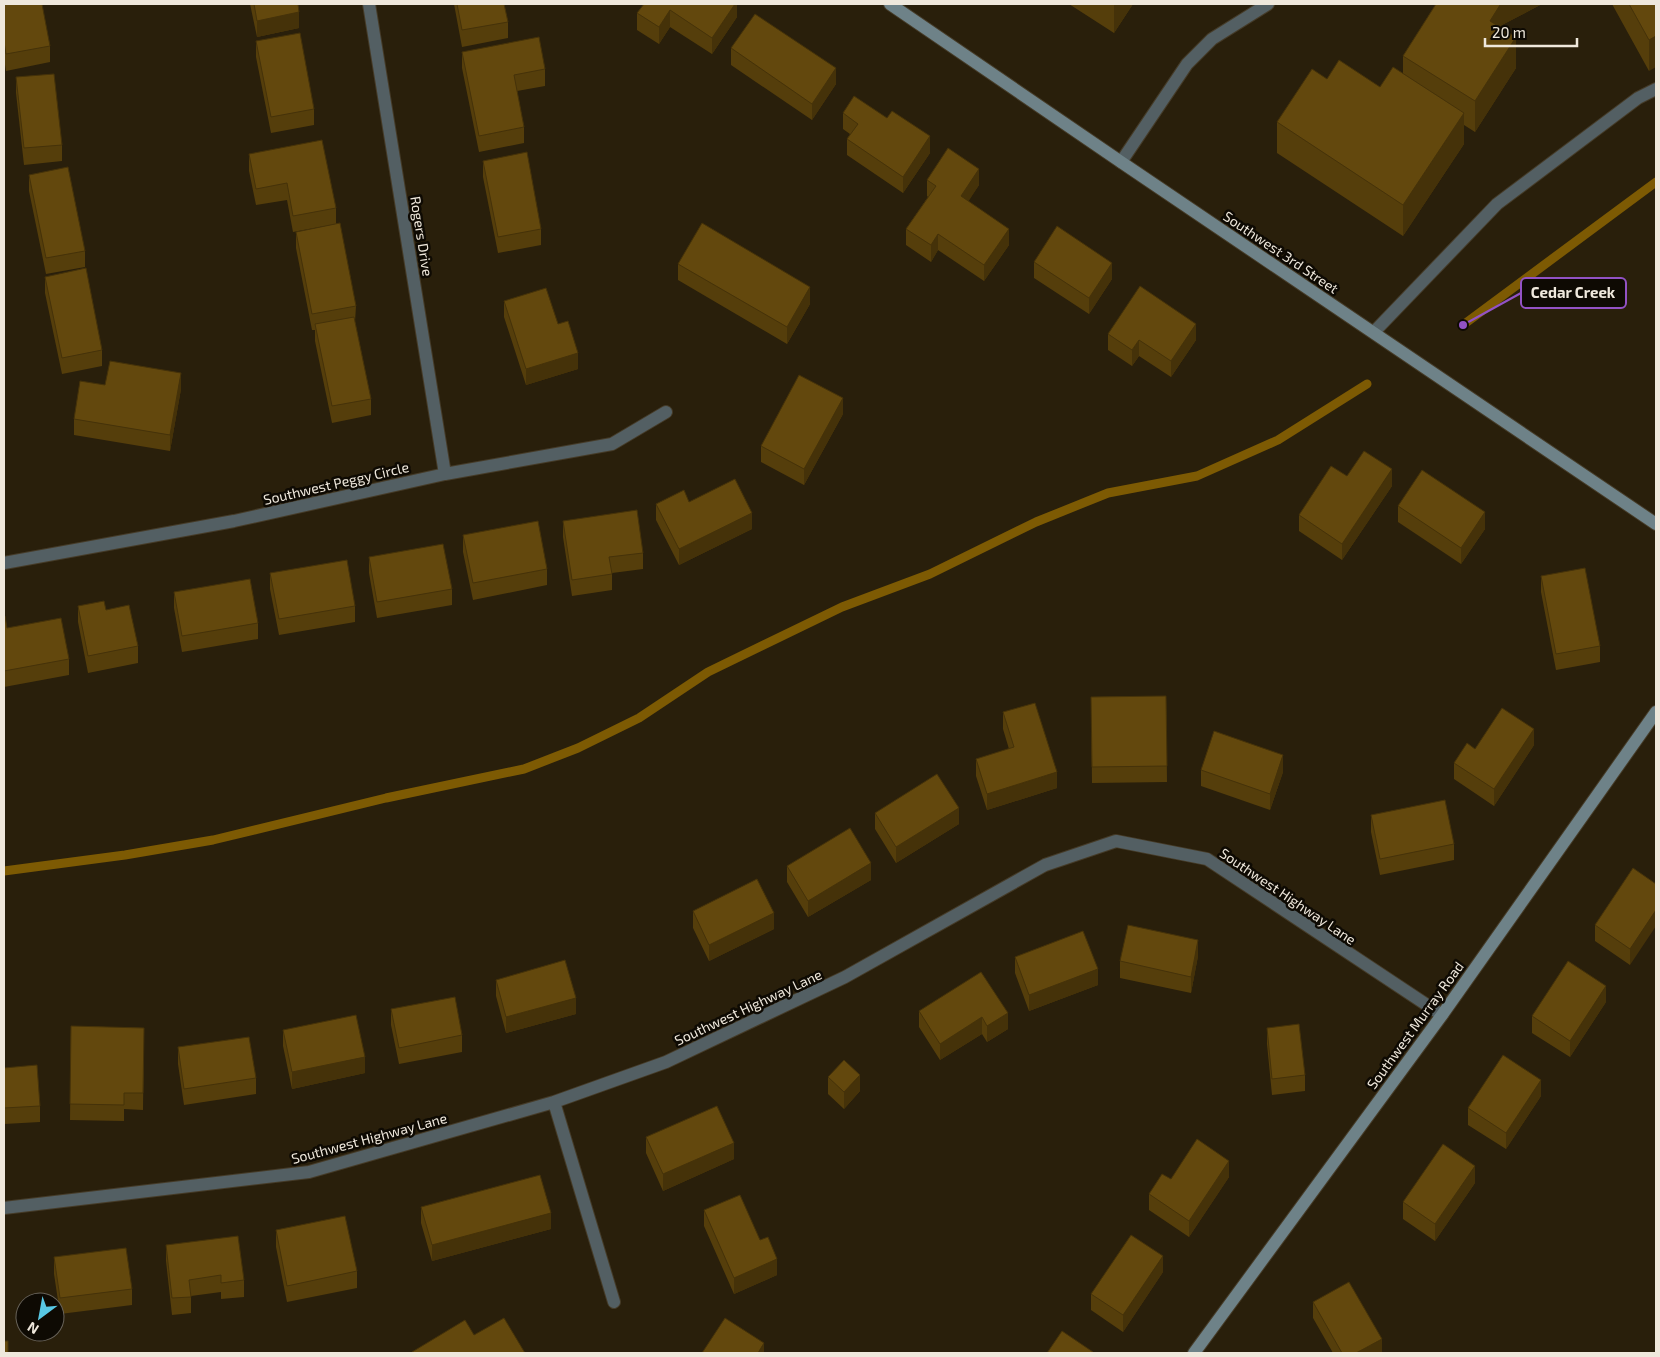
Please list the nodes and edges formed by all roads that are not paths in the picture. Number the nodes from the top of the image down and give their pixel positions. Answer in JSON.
{"nodes":[{"id":1,"x":369,"y":4,"type":"edge"},
{"id":2,"x":890,"y":4,"type":"edge"},
{"id":3,"x":1268,"y":4,"type":"edge"},
{"id":4,"x":1656,"y":89,"type":"edge"},
{"id":5,"x":1121,"y":162,"type":"junction"},
{"id":6,"x":1374,"y":332,"type":"junction"},
{"id":7,"x":666,"y":412,"type":"dead end"},
{"id":8,"x":445,"y":474,"type":"junction"},
{"id":9,"x":1656,"y":524,"type":"edge"},
{"id":10,"x":4,"y":563,"type":"edge"},
{"id":11,"x":1656,"y":712,"type":"edge"},
{"id":12,"x":1442,"y":1015,"type":"junction"},
{"id":13,"x":554,"y":1102,"type":"junction"},
{"id":14,"x":4,"y":1208,"type":"edge"},
{"id":15,"x":614,"y":1302,"type":"dead end"},
{"id":16,"x":1194,"y":1353,"type":"edge"}],
"edges":[{"from":1,"to":8,"type":"street","name":"Rogers Drive"},
{"from":2,"to":5,"type":"main road","name":"Southwest 3rd Street"},
{"from":3,"to":5,"type":"street"},
{"from":4,"to":6,"type":"street"},
{"from":5,"to":6,"type":"main road","name":"Southwest 3rd Street"},
{"from":6,"to":9,"type":"main road","name":"Southwest 3rd Street"},
{"from":7,"to":8,"type":"street","name":"Southwest Peggy Circle"},
{"from":8,"to":10,"type":"street","name":"Southwest Peggy Circle"},
{"from":11,"to":12,"type":"main road","name":"Southwest Murray Road"},
{"from":12,"to":13,"type":"street","name":"Southwest Highway Lane"},
{"from":12,"to":16,"type":"main road","name":"Southwest Murray Road"},
{"from":13,"to":14,"type":"street","name":"Southwest Highway Lane"},
{"from":13,"to":15,"type":"street"}]}
